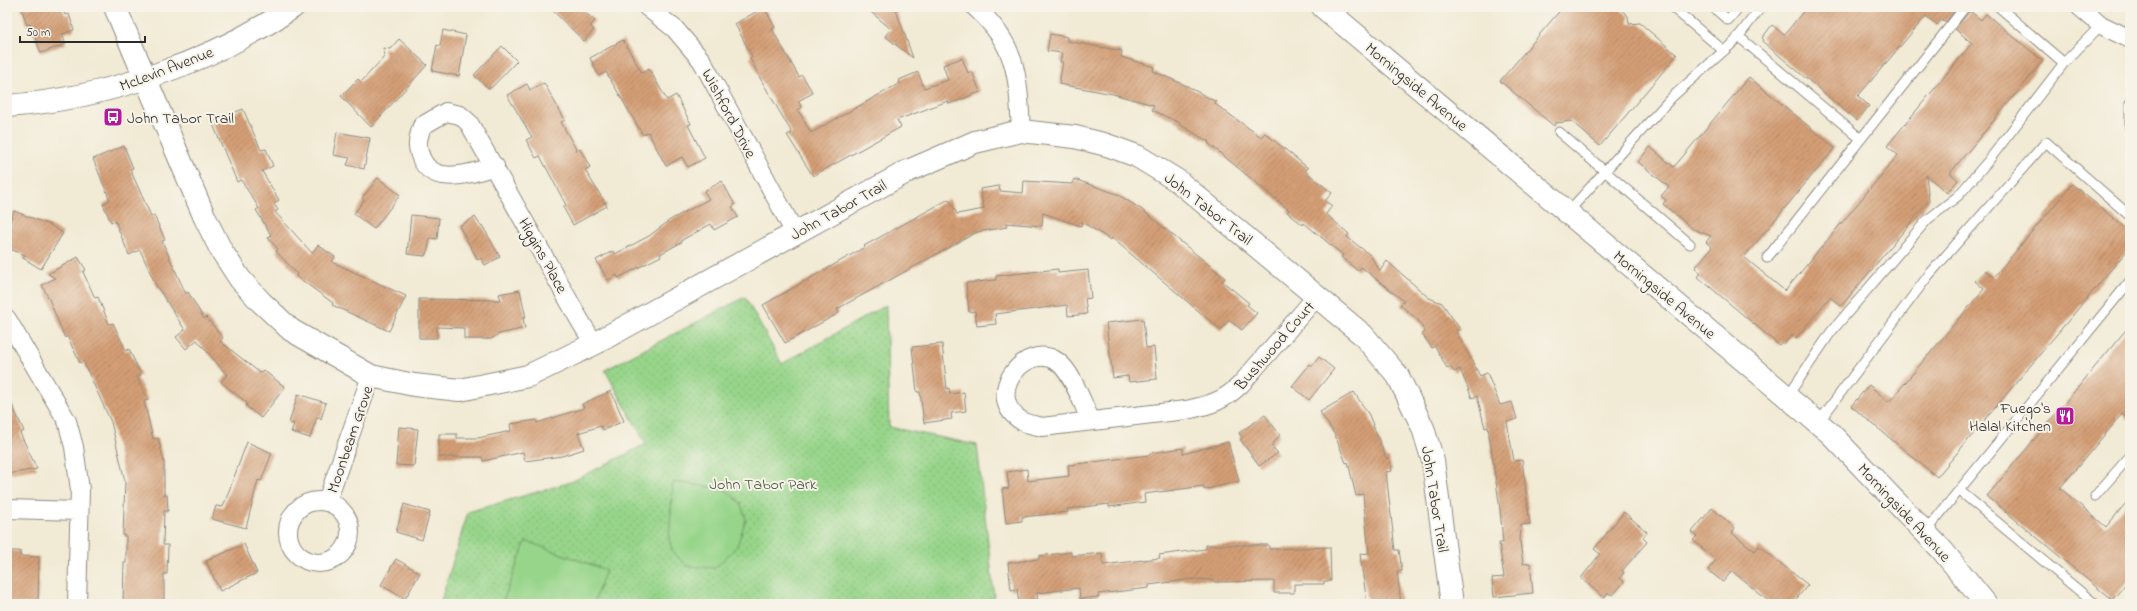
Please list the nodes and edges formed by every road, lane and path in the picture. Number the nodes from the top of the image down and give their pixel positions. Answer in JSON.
{"nodes":[{"id":1,"x":115,"y":7,"type":"edge"},
{"id":2,"x":293,"y":7,"type":"edge"},
{"id":3,"x":647,"y":7,"type":"edge"},
{"id":4,"x":975,"y":7,"type":"edge"},
{"id":5,"x":1672,"y":7,"type":"edge"},
{"id":6,"x":1714,"y":7,"type":"edge"},
{"id":7,"x":1739,"y":7,"type":"edge"},
{"id":8,"x":1761,"y":7,"type":"edge"},
{"id":9,"x":1965,"y":7,"type":"edge"},
{"id":10,"x":1999,"y":7,"type":"edge"},
{"id":11,"x":2080,"y":7,"type":"edge"},
{"id":12,"x":1329,"y":9,"type":"edge"},
{"id":13,"x":2101,"y":25,"type":"junction"},
{"id":14,"x":1738,"y":36,"type":"junction"},
{"id":15,"x":2130,"y":39,"type":"edge"},
{"id":16,"x":1724,"y":51,"type":"junction"},
{"id":17,"x":2064,"y":63,"type":"junction"},
{"id":18,"x":146,"y":79,"type":"junction"},
{"id":19,"x":2130,"y":103,"type":"edge"},
{"id":20,"x":7,"y":106,"type":"edge"},
{"id":21,"x":2130,"y":129,"type":"edge"},
{"id":22,"x":1022,"y":131,"type":"junction"},
{"id":23,"x":1559,"y":132,"type":"dead end"},
{"id":24,"x":1861,"y":139,"type":"junction"},
{"id":25,"x":495,"y":166,"type":"dead end"},
{"id":26,"x":1606,"y":170,"type":"junction"},
{"id":27,"x":1567,"y":212,"type":"junction"},
{"id":28,"x":2130,"y":216,"type":"edge"},
{"id":29,"x":795,"y":233,"type":"junction"},
{"id":30,"x":1690,"y":244,"type":"dead end"},
{"id":31,"x":1767,"y":258,"type":"dead end"},
{"id":32,"x":2130,"y":281,"type":"edge"},
{"id":33,"x":1317,"y":296,"type":"junction"},
{"id":34,"x":7,"y":319,"type":"edge"},
{"id":35,"x":594,"y":344,"type":"junction"},
{"id":36,"x":371,"y":376,"type":"junction"},
{"id":37,"x":1787,"y":397,"type":"junction"},
{"id":38,"x":1091,"y":421,"type":"junction"},
{"id":39,"x":1818,"y":423,"type":"junction"},
{"id":40,"x":2130,"y":456,"type":"edge"},
{"id":41,"x":1960,"y":490,"type":"junction"},
{"id":42,"x":2096,"y":496,"type":"dead end"},
{"id":43,"x":327,"y":501,"type":"dead end"},
{"id":44,"x":7,"y":509,"type":"edge"},
{"id":45,"x":79,"y":511,"type":"junction"},
{"id":46,"x":1925,"y":532,"type":"junction"},
{"id":47,"x":77,"y":604,"type":"edge"},
{"id":48,"x":1452,"y":604,"type":"edge"},
{"id":49,"x":1986,"y":604,"type":"edge"},
{"id":50,"x":2095,"y":604,"type":"edge"}],
"edges":[{"from":1,"to":18,"type":"street","name":"John Tabor Trail"},
{"from":2,"to":18,"type":"street","name":"McLevin Avenue"},
{"from":3,"to":29,"type":"street","name":"Wishford Drive"},
{"from":4,"to":22,"type":"street"},
{"from":5,"to":16,"type":"lane"},
{"from":6,"to":7,"type":"lane"},
{"from":8,"to":14,"type":"lane"},
{"from":9,"to":24,"type":"lane"},
{"from":10,"to":17,"type":"lane"},
{"from":11,"to":13,"type":"street"},
{"from":12,"to":27,"type":"street","name":"Morningside Avenue"},
{"from":13,"to":15,"type":"street"},
{"from":13,"to":17,"type":"lane"},
{"from":14,"to":16,"type":"lane"},
{"from":14,"to":24,"type":"lane"},
{"from":16,"to":26,"type":"lane"},
{"from":17,"to":37,"type":"lane"},
{"from":18,"to":20,"type":"street","name":"McLevin Avenue"},
{"from":18,"to":36,"type":"street","name":"John Tabor Trail"},
{"from":19,"to":21,"type":"lane"},
{"from":22,"to":29,"type":"street","name":"John Tabor Trail"},
{"from":22,"to":33,"type":"street","name":"John Tabor Trail"},
{"from":23,"to":26,"type":"lane"},
{"from":24,"to":31,"type":"lane"},
{"from":25,"to":35,"type":"street","name":"Higgins Place"},
{"from":26,"to":27,"type":"lane"},
{"from":26,"to":30,"type":"lane"},
{"from":27,"to":37,"type":"street","name":"Morningside Avenue"},
{"from":28,"to":39,"type":"lane"},
{"from":29,"to":35,"type":"street","name":"John Tabor Trail"},
{"from":32,"to":41,"type":"lane"},
{"from":33,"to":38,"type":"street","name":"Bushwood Court"},
{"from":33,"to":48,"type":"street","name":"John Tabor Trail"},
{"from":34,"to":45,"type":"street"},
{"from":35,"to":36,"type":"street","name":"John Tabor Trail"},
{"from":36,"to":43,"type":"street","name":"Moonbeam Grove"},
{"from":37,"to":39,"type":"street","name":"Morningside Avenue"},
{"from":38,"to":38,"type":"street","name":"Bushwood Court"},
{"from":39,"to":46,"type":"street","name":"Morningside Avenue"},
{"from":40,"to":42,"type":"lane"},
{"from":41,"to":46,"type":"lane"},
{"from":41,"to":50,"type":"lane"},
{"from":44,"to":45,"type":"street"},
{"from":45,"to":47,"type":"street"},
{"from":46,"to":49,"type":"street","name":"Morningside Avenue"}]}
